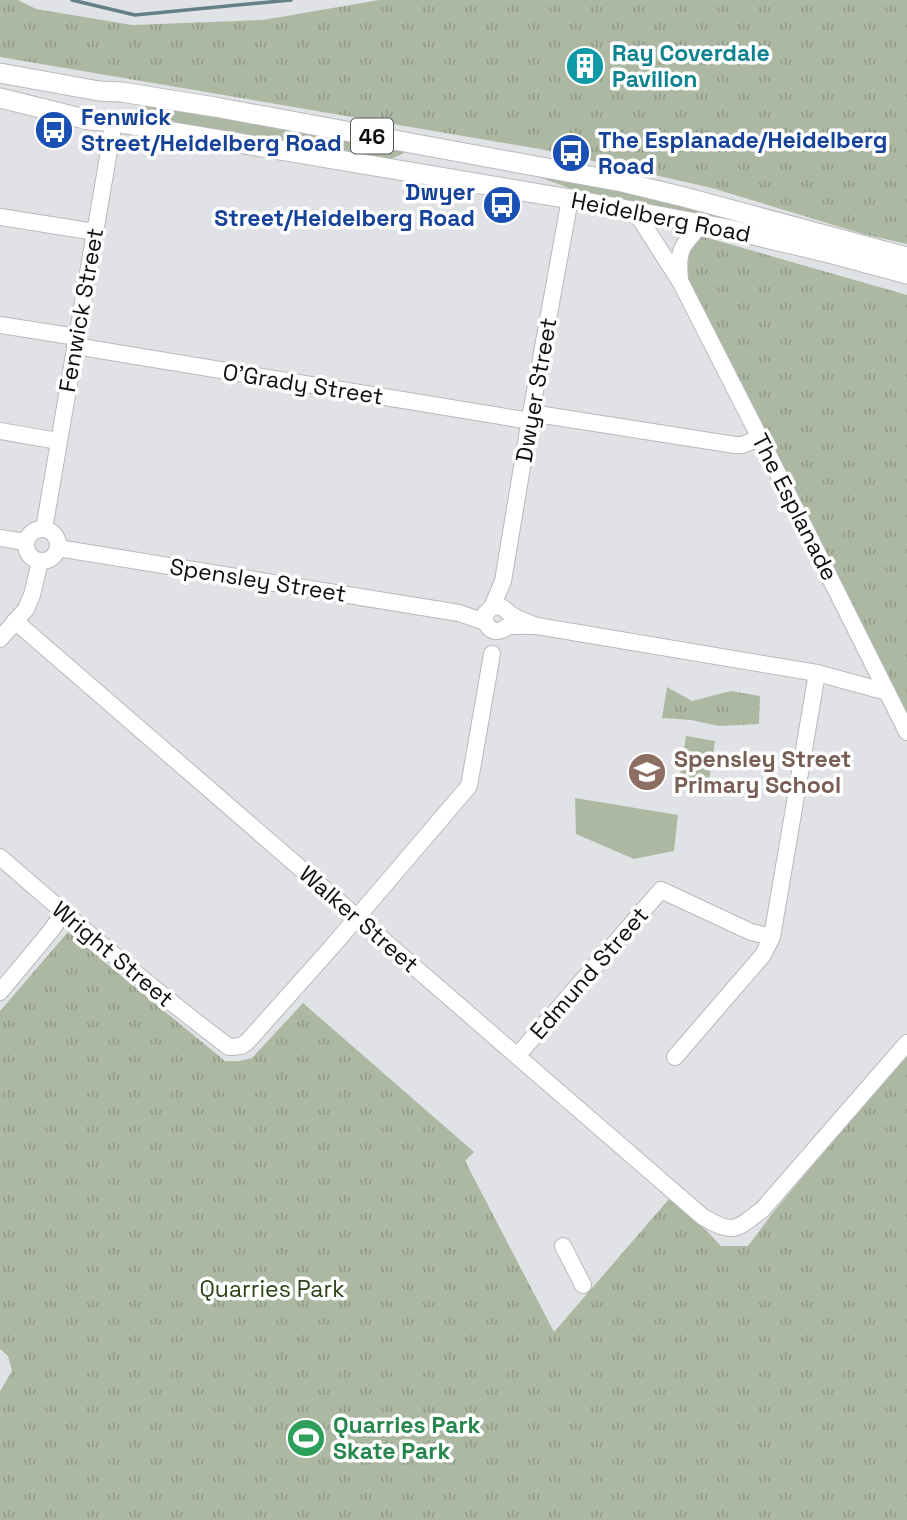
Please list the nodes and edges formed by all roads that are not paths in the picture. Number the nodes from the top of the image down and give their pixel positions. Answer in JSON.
{"nodes":[{"id":1,"x":0,"y":73,"type":"edge"},
{"id":2,"x":121,"y":92,"type":"junction"},
{"id":3,"x":4,"y":102,"type":"edge"},
{"id":4,"x":114,"y":122,"type":"junction"},
{"id":5,"x":418,"y":144,"type":"junction"},
{"id":6,"x":412,"y":173,"type":"junction"},
{"id":7,"x":570,"y":199,"type":"junction"},
{"id":8,"x":635,"y":212,"type":"junction"},
{"id":9,"x":0,"y":216,"type":"edge"},
{"id":10,"x":702,"y":224,"type":"junction"},
{"id":11,"x":95,"y":232,"type":"junction"},
{"id":12,"x":907,"y":257,"type":"edge"},
{"id":13,"x":907,"y":274,"type":"edge"},
{"id":14,"x":681,"y":283,"type":"junction"},
{"id":15,"x":0,"y":325,"type":"edge"},
{"id":16,"x":76,"y":342,"type":"junction"},
{"id":17,"x":531,"y":417,"type":"junction"},
{"id":18,"x":0,"y":431,"type":"edge"},
{"id":19,"x":761,"y":438,"type":"junction"},
{"id":20,"x":58,"y":441,"type":"junction"},
{"id":21,"x":44,"y":529,"type":"junction"},
{"id":22,"x":0,"y":538,"type":"edge"},
{"id":23,"x":26,"y":542,"type":"junction"},
{"id":24,"x":58,"y":548,"type":"junction"},
{"id":25,"x":40,"y":561,"type":"junction"},
{"id":26,"x":498,"y":615,"type":"junction"},
{"id":27,"x":15,"y":621,"type":"junction"},
{"id":28,"x":0,"y":639,"type":"edge"},
{"id":29,"x":492,"y":654,"type":"dead end"},
{"id":30,"x":817,"y":673,"type":"junction"},
{"id":31,"x":887,"y":692,"type":"junction"},
{"id":32,"x":907,"y":732,"type":"edge"},
{"id":33,"x":0,"y":857,"type":"edge"},
{"id":34,"x":64,"y":913,"type":"junction"},
{"id":35,"x":356,"y":917,"type":"junction"},
{"id":36,"x":772,"y":937,"type":"junction"},
{"id":37,"x":0,"y":992,"type":"edge"},
{"id":38,"x":907,"y":1044,"type":"edge"},
{"id":39,"x":517,"y":1056,"type":"junction"},
{"id":40,"x":675,"y":1057,"type":"dead end"},
{"id":41,"x":563,"y":1247,"type":"dead end"},
{"id":42,"x":583,"y":1285,"type":"dead end"}],
"edges":[{"from":1,"to":2,"type":"main road","name":"Heidelberg Road","number":"46"},
{"from":2,"to":4,"type":"main road","name":"Fenwick Street"},
{"from":2,"to":5,"type":"main road","name":"Heidelberg Road","number":"46"},
{"from":3,"to":4,"type":"main road","name":"Heidelberg Road","number":"46"},
{"from":4,"to":6,"type":"main road","name":"Heidelberg Road","number":"46"},
{"from":4,"to":11,"type":"street","name":"Fenwick Street"},
{"from":5,"to":6,"type":"main road"},
{"from":5,"to":12,"type":"main road","name":"Heidelberg Road","number":"46"},
{"from":6,"to":7,"type":"main road","name":"Heidelberg Road","number":"46"},
{"from":7,"to":8,"type":"main road","name":"Heidelberg Road","number":"46"},
{"from":7,"to":17,"type":"street","name":"Dwyer Street"},
{"from":8,"to":10,"type":"main road","name":"Heidelberg Road","number":"46"},
{"from":8,"to":14,"type":"street","name":"The Esplanade"},
{"from":9,"to":11,"type":"street"},
{"from":10,"to":13,"type":"main road","name":"Heidelberg Road","number":"46"},
{"from":10,"to":14,"type":"street","name":"The Esplanade"},
{"from":11,"to":16,"type":"street","name":"Fenwick Street"},
{"from":14,"to":19,"type":"street","name":"The Esplanade"},
{"from":15,"to":16,"type":"street","name":"O'Grady Street"},
{"from":16,"to":17,"type":"street","name":"O'Grady Street"},
{"from":16,"to":20,"type":"street","name":"Fenwick Street"},
{"from":17,"to":19,"type":"street","name":"O'Grady Street"},
{"from":17,"to":26,"type":"street","name":"Dwyer Street"},
{"from":18,"to":20,"type":"street"},
{"from":19,"to":31,"type":"street","name":"The Esplanade"},
{"from":20,"to":21,"type":"street","name":"Fenwick Street"},
{"from":21,"to":23,"type":"street"},
{"from":21,"to":24,"type":"street"},
{"from":22,"to":23,"type":"street"},
{"from":23,"to":25,"type":"street"},
{"from":24,"to":25,"type":"street"},
{"from":24,"to":26,"type":"street","name":"Spensley Street"},
{"from":25,"to":27,"type":"street"},
{"from":26,"to":30,"type":"street","name":"Spensley Street"},
{"from":27,"to":28,"type":"street"},
{"from":27,"to":35,"type":"street","name":"Walker Street"},
{"from":29,"to":35,"type":"street"},
{"from":30,"to":31,"type":"street","name":"Spensley Street"},
{"from":30,"to":36,"type":"street"},
{"from":31,"to":32,"type":"street","name":"The Esplanade"},
{"from":33,"to":34,"type":"street","name":"Wright Street"},
{"from":34,"to":35,"type":"street","name":"Wright Street"},
{"from":34,"to":37,"type":"street"},
{"from":35,"to":39,"type":"street","name":"Walker Street"},
{"from":36,"to":39,"type":"street","name":"Edmund Street"},
{"from":36,"to":40,"type":"street"},
{"from":38,"to":39,"type":"street","name":"Walker Street"},
{"from":41,"to":42,"type":"street"}]}
